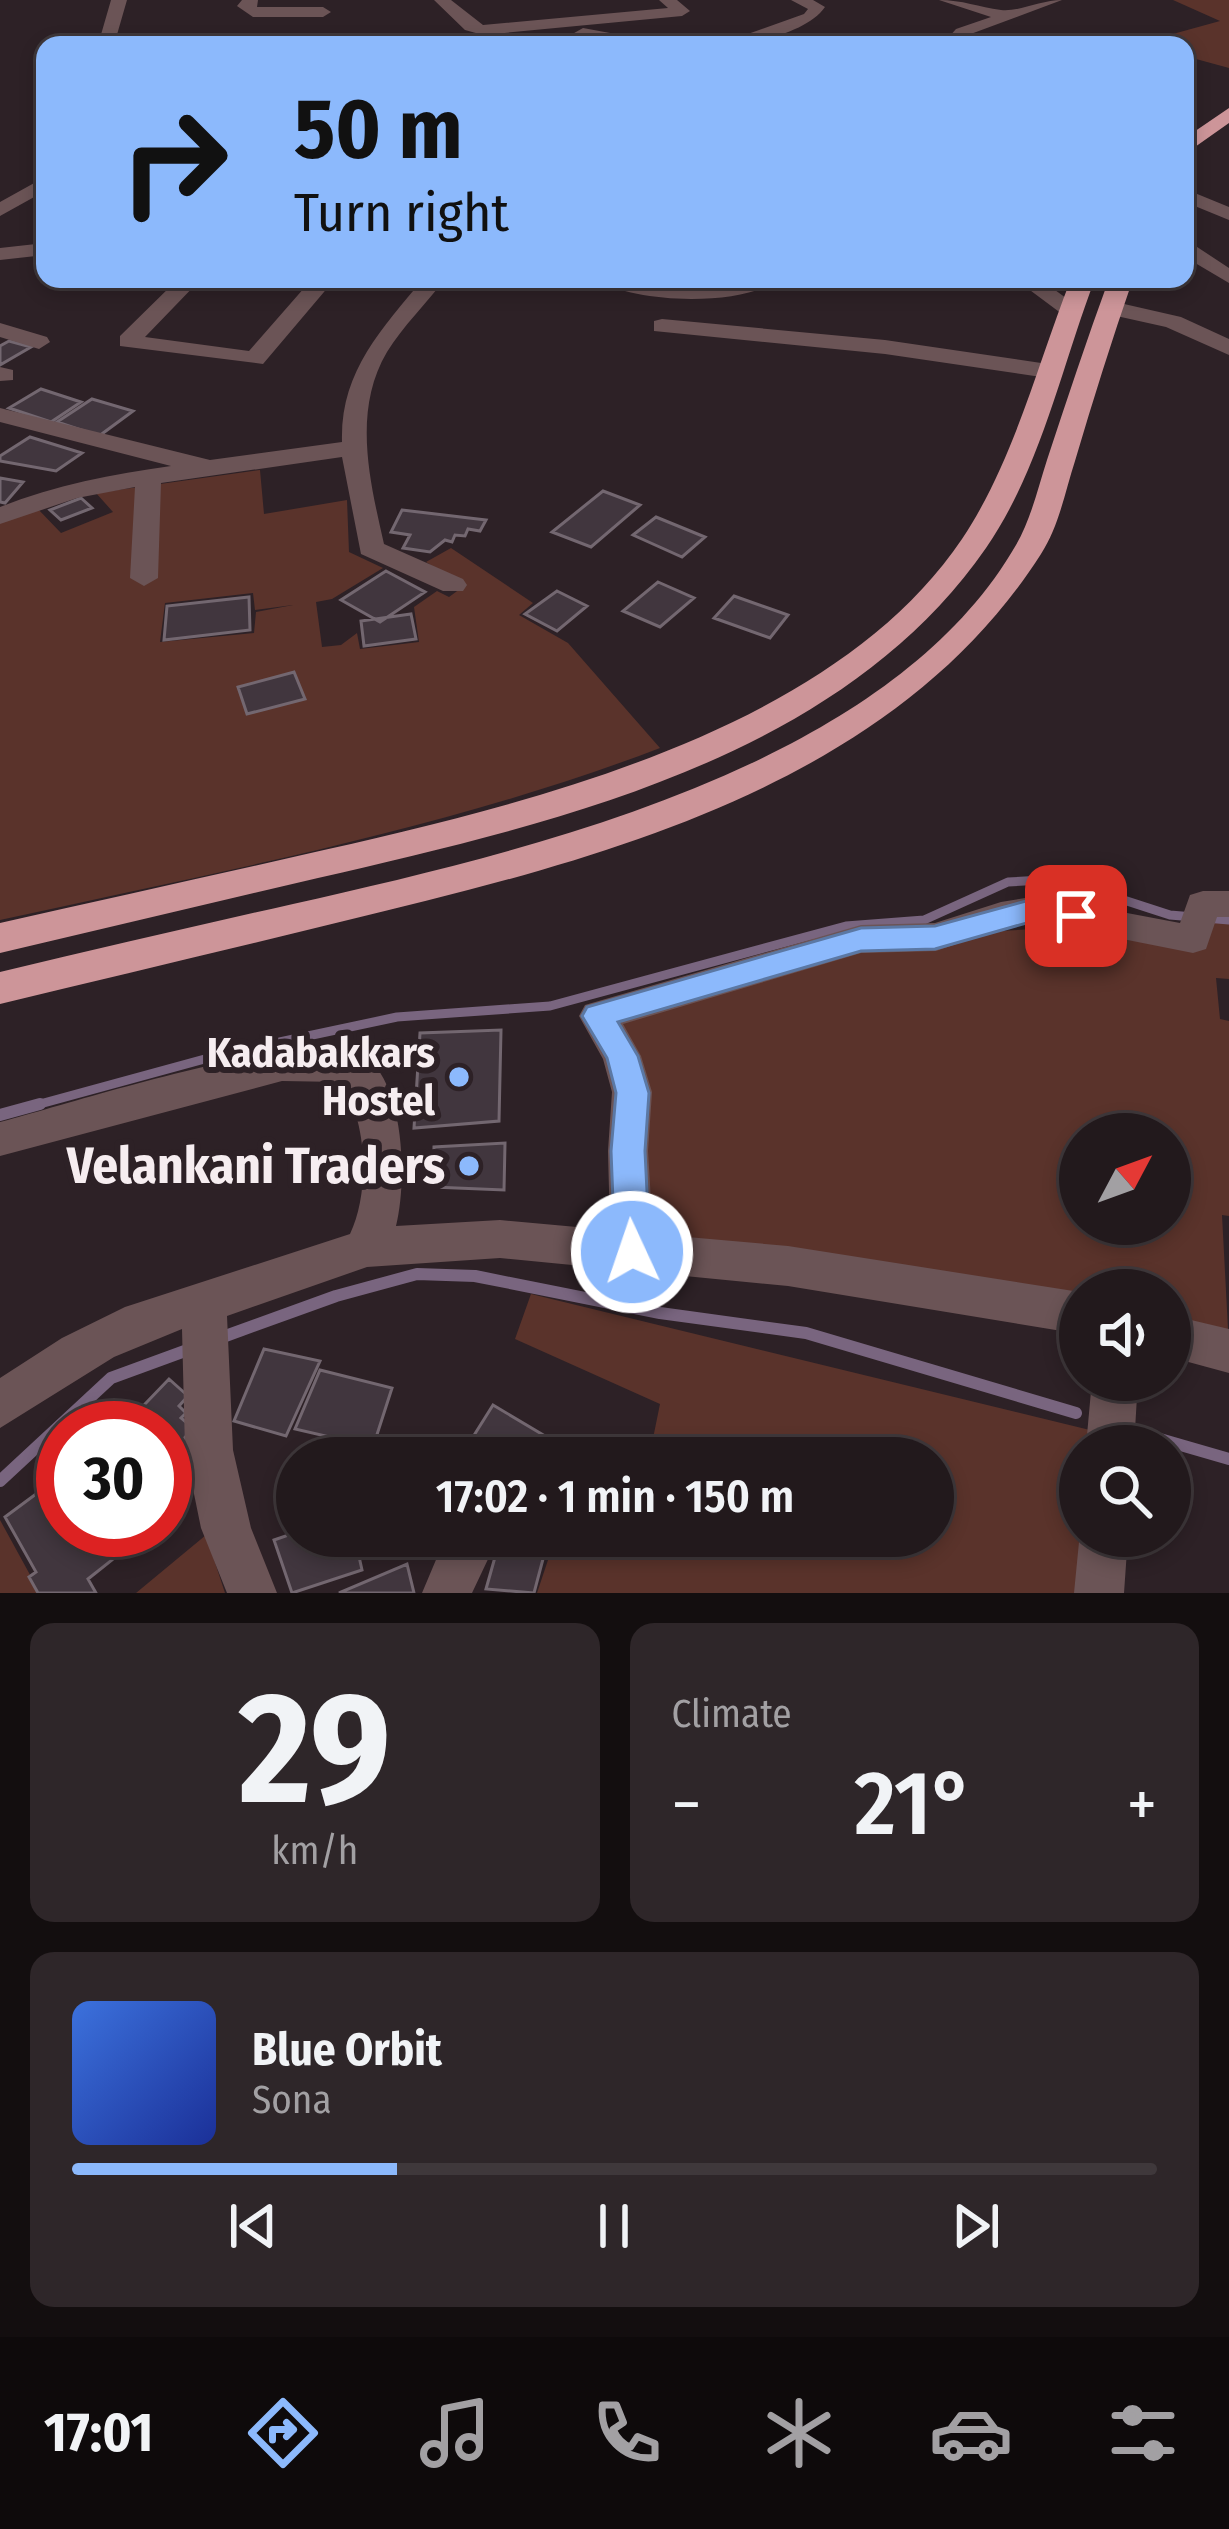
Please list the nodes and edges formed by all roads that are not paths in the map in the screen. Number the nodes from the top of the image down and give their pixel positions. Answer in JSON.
{"nodes":[{"id":1,"x":118,"y":0,"type":"edge"},
{"id":2,"x":250,"y":0,"type":"edge"},
{"id":3,"x":442,"y":0,"type":"edge"},
{"id":4,"x":564,"y":0,"type":"edge"},
{"id":5,"x":667,"y":0,"type":"edge"},
{"id":6,"x":799,"y":0,"type":"edge"},
{"id":7,"x":947,"y":0,"type":"edge"},
{"id":8,"x":1054,"y":0,"type":"edge"},
{"id":9,"x":322,"y":14,"type":"edge"},
{"id":10,"x":1006,"y":16,"type":"junction"},
{"id":11,"x":582,"y":26,"type":"junction"},
{"id":12,"x":108,"y":36,"type":"edge"},
{"id":13,"x":571,"y":36,"type":"edge"},
{"id":14,"x":617,"y":36,"type":"edge"},
{"id":15,"x":752,"y":36,"type":"edge"},
{"id":16,"x":958,"y":36,"type":"edge"},
{"id":17,"x":1226,"y":104,"type":"edge"},
{"id":18,"x":1204,"y":105,"type":"dead end"},
{"id":19,"x":1194,"y":138,"type":"edge"},
{"id":20,"x":36,"y":194,"type":"edge"},
{"id":21,"x":1194,"y":199,"type":"edge"},
{"id":22,"x":0,"y":210,"type":"edge"},
{"id":23,"x":1229,"y":214,"type":"edge"},
{"id":24,"x":36,"y":250,"type":"edge"},
{"id":25,"x":0,"y":254,"type":"edge"},
{"id":26,"x":1194,"y":255,"type":"edge"},
{"id":27,"x":1229,"y":277,"type":"edge"},
{"id":28,"x":181,"y":288,"type":"edge"},
{"id":29,"x":316,"y":288,"type":"edge"},
{"id":30,"x":427,"y":288,"type":"edge"},
{"id":31,"x":676,"y":288,"type":"edge"},
{"id":32,"x":749,"y":288,"type":"edge"},
{"id":33,"x":1076,"y":294,"type":"edge"},
{"id":34,"x":1116,"y":294,"type":"edge"},
{"id":35,"x":662,"y":326,"type":"dead end"},
{"id":36,"x":0,"y":330,"type":"edge"},
{"id":37,"x":39,"y":342,"type":"dead end"},
{"id":38,"x":1229,"y":348,"type":"edge"},
{"id":39,"x":1048,"y":371,"type":"junction"},
{"id":40,"x":0,"y":415,"type":"edge"},
{"id":41,"x":354,"y":448,"type":"junction"},
{"id":42,"x":210,"y":468,"type":"junction"},
{"id":43,"x":148,"y":477,"type":"junction"},
{"id":44,"x":0,"y":516,"type":"edge"},
{"id":45,"x":144,"y":578,"type":"dead end"},
{"id":46,"x":454,"y":585,"type":"dead end"},
{"id":47,"x":1229,"y":904,"type":"edge"},
{"id":48,"x":0,"y":938,"type":"edge"},
{"id":49,"x":0,"y":988,"type":"edge"},
{"id":50,"x":0,"y":1139,"type":"edge"},
{"id":51,"x":365,"y":1248,"type":"junction"},
{"id":52,"x":632,"y":1252,"type":"junction"},
{"id":53,"x":204,"y":1305,"type":"junction"},
{"id":54,"x":1059,"y":1310,"type":"edge"},
{"id":55,"x":1191,"y":1341,"type":"edge"},
{"id":56,"x":1229,"y":1351,"type":"edge"},
{"id":57,"x":0,"y":1405,"type":"edge"},
{"id":58,"x":461,"y":1557,"type":"edge"},
{"id":59,"x":1102,"y":1557,"type":"edge"},
{"id":60,"x":252,"y":1593,"type":"edge"},
{"id":61,"x":447,"y":1593,"type":"edge"},
{"id":62,"x":1100,"y":1593,"type":"edge"}],
"edges":[{"from":1,"to":12,"type":"street"},
{"from":2,"to":9,"type":"street"},
{"from":3,"to":11,"type":"street"},
{"from":4,"to":11,"type":"street"},
{"from":5,"to":11,"type":"street"},
{"from":6,"to":15,"type":"street"},
{"from":7,"to":10,"type":"street"},
{"from":8,"to":10,"type":"street"},
{"from":10,"to":16,"type":"street"},
{"from":11,"to":13,"type":"street"},
{"from":11,"to":14,"type":"street"},
{"from":17,"to":18,"type":"highway"},
{"from":17,"to":19,"type":"highway"},
{"from":20,"to":22,"type":"street"},
{"from":21,"to":23,"type":"street"},
{"from":24,"to":25,"type":"street"},
{"from":26,"to":27,"type":"street"},
{"from":28,"to":29,"type":"street"},
{"from":30,"to":41,"type":"street"},
{"from":31,"to":32,"type":"street"},
{"from":33,"to":39,"type":"highway"},
{"from":34,"to":38,"type":"street"},
{"from":34,"to":49,"type":"highway"},
{"from":35,"to":39,"type":"street"},
{"from":36,"to":37,"type":"street"},
{"from":39,"to":48,"type":"highway"},
{"from":40,"to":42,"type":"street"},
{"from":41,"to":42,"type":"street"},
{"from":41,"to":46,"type":"street"},
{"from":42,"to":43,"type":"street"},
{"from":43,"to":44,"type":"street"},
{"from":43,"to":45,"type":"street"},
{"from":47,"to":52,"type":"street"},
{"from":50,"to":51,"type":"street"},
{"from":51,"to":52,"type":"street"},
{"from":51,"to":53,"type":"street"},
{"from":52,"to":54,"type":"street"},
{"from":53,"to":57,"type":"street"},
{"from":53,"to":60,"type":"street"},
{"from":55,"to":56,"type":"street"},
{"from":58,"to":61,"type":"street"},
{"from":59,"to":62,"type":"street"}]}
